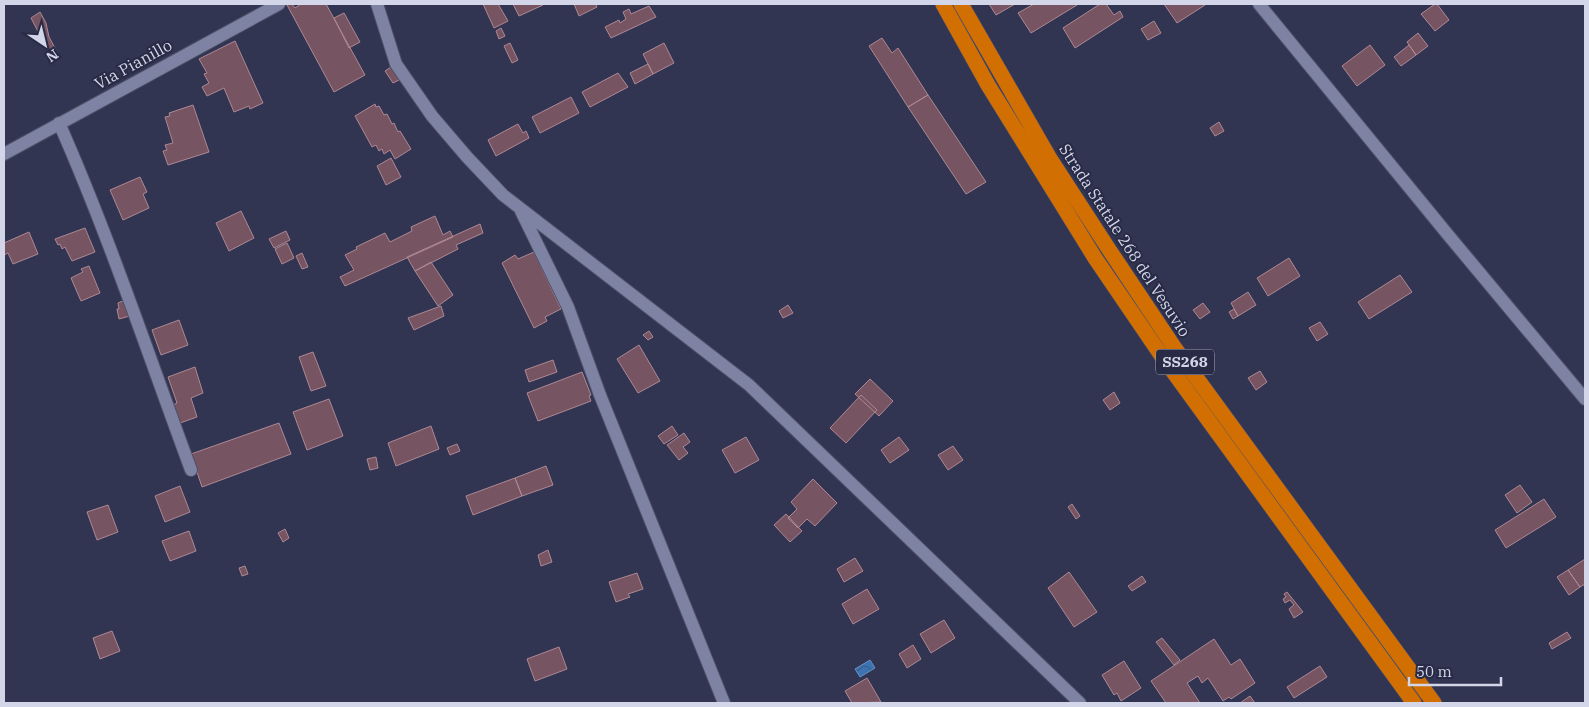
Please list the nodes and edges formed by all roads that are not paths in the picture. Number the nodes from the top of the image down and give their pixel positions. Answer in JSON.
{"nodes":[{"id":1,"x":279,"y":4,"type":"edge"},
{"id":2,"x":377,"y":4,"type":"edge"},
{"id":3,"x":943,"y":4,"type":"edge"},
{"id":4,"x":961,"y":4,"type":"edge"},
{"id":5,"x":1259,"y":4,"type":"edge"},
{"id":6,"x":59,"y":124,"type":"junction"},
{"id":7,"x":4,"y":154,"type":"edge"},
{"id":8,"x":519,"y":207,"type":"junction"},
{"id":9,"x":1585,"y":399,"type":"edge"},
{"id":10,"x":192,"y":470,"type":"dead end"},
{"id":11,"x":724,"y":703,"type":"edge"},
{"id":12,"x":1080,"y":703,"type":"edge"},
{"id":13,"x":1414,"y":703,"type":"edge"},
{"id":14,"x":1434,"y":703,"type":"edge"}],
"edges":[{"from":1,"to":6,"type":"street","name":"Via Pianillo"},
{"from":2,"to":8,"type":"street"},
{"from":3,"to":13,"type":"highway","name":"Strada Statale 268 del Vesuvio","number":"SS268"},
{"from":4,"to":14,"type":"highway","name":"Strada Statale 268 del Vesuvio","number":"SS268"},
{"from":5,"to":9,"type":"street"},
{"from":6,"to":7,"type":"street","name":"Via Pianillo"},
{"from":6,"to":10,"type":"street"},
{"from":8,"to":11,"type":"street"},
{"from":8,"to":12,"type":"street"}]}
